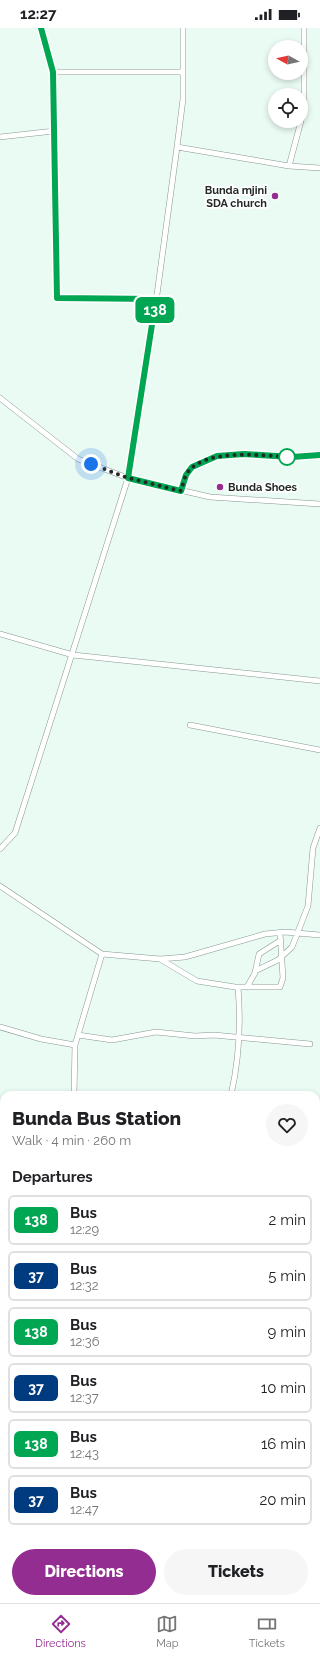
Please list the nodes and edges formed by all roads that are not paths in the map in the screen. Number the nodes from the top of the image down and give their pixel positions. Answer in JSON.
{"nodes":[{"id":1,"x":41,"y":28,"type":"edge"},
{"id":2,"x":183,"y":28,"type":"edge"},
{"id":3,"x":304,"y":28,"type":"edge"},
{"id":4,"x":53,"y":72,"type":"junction"},
{"id":5,"x":183,"y":72,"type":"junction"},
{"id":6,"x":304,"y":88,"type":"edge"},
{"id":7,"x":299,"y":128,"type":"edge"},
{"id":8,"x":54,"y":131,"type":"junction"},
{"id":9,"x":0,"y":137,"type":"edge"},
{"id":10,"x":177,"y":147,"type":"junction"},
{"id":11,"x":289,"y":166,"type":"junction"},
{"id":12,"x":320,"y":168,"type":"edge"},
{"id":13,"x":156,"y":299,"type":"junction"},
{"id":14,"x":0,"y":398,"type":"edge"},
{"id":15,"x":320,"y":455,"type":"edge"},
{"id":16,"x":128,"y":478,"type":"junction"},
{"id":17,"x":181,"y":491,"type":"junction"},
{"id":18,"x":320,"y":504,"type":"edge"},
{"id":19,"x":0,"y":634,"type":"edge"},
{"id":20,"x":73,"y":655,"type":"junction"},
{"id":21,"x":320,"y":681,"type":"edge"},
{"id":22,"x":190,"y":725,"type":"dead end"},
{"id":23,"x":320,"y":750,"type":"edge"},
{"id":24,"x":320,"y":828,"type":"edge"},
{"id":25,"x":0,"y":849,"type":"edge"},
{"id":26,"x":0,"y":886,"type":"edge"},
{"id":27,"x":280,"y":933,"type":"junction"},
{"id":28,"x":296,"y":933,"type":"junction"},
{"id":29,"x":320,"y":935,"type":"edge"},
{"id":30,"x":281,"y":940,"type":"junction"},
{"id":31,"x":102,"y":954,"type":"junction"},
{"id":32,"x":281,"y":956,"type":"junction"},
{"id":33,"x":160,"y":959,"type":"junction"},
{"id":34,"x":255,"y":971,"type":"junction"},
{"id":35,"x":238,"y":987,"type":"junction"},
{"id":36,"x":247,"y":987,"type":"junction"},
{"id":37,"x":0,"y":1026,"type":"edge"},
{"id":38,"x":78,"y":1035,"type":"junction"},
{"id":39,"x":239,"y":1038,"type":"junction"},
{"id":40,"x":310,"y":1044,"type":"dead end"},
{"id":41,"x":75,"y":1045,"type":"junction"},
{"id":42,"x":74,"y":1091,"type":"edge"},
{"id":43,"x":232,"y":1091,"type":"edge"}],
"edges":[{"from":1,"to":4,"type":"street"},
{"from":2,"to":5,"type":"street"},
{"from":3,"to":6,"type":"street"},
{"from":4,"to":5,"type":"street"},
{"from":4,"to":8,"type":"street"},
{"from":5,"to":10,"type":"street"},
{"from":7,"to":11,"type":"street"},
{"from":8,"to":9,"type":"street"},
{"from":8,"to":13,"type":"street"},
{"from":10,"to":11,"type":"street"},
{"from":10,"to":13,"type":"street"},
{"from":11,"to":12,"type":"street"},
{"from":13,"to":16,"type":"street"},
{"from":14,"to":16,"type":"street"},
{"from":15,"to":17,"type":"street"},
{"from":16,"to":17,"type":"street"},
{"from":16,"to":20,"type":"street"},
{"from":17,"to":18,"type":"street"},
{"from":19,"to":20,"type":"street"},
{"from":20,"to":21,"type":"street"},
{"from":20,"to":25,"type":"street"},
{"from":22,"to":23,"type":"street"},
{"from":24,"to":28,"type":"street"},
{"from":26,"to":31,"type":"street"},
{"from":27,"to":28,"type":"street"},
{"from":27,"to":30,"type":"street"},
{"from":27,"to":33,"type":"street"},
{"from":28,"to":29,"type":"street"},
{"from":28,"to":32,"type":"street"},
{"from":30,"to":32,"type":"street"},
{"from":30,"to":34,"type":"street"},
{"from":31,"to":33,"type":"street"},
{"from":31,"to":38,"type":"street"},
{"from":32,"to":34,"type":"street"},
{"from":32,"to":36,"type":"street"},
{"from":33,"to":35,"type":"street"},
{"from":34,"to":36,"type":"street"},
{"from":35,"to":36,"type":"street"},
{"from":35,"to":39,"type":"street"},
{"from":37,"to":41,"type":"street"},
{"from":38,"to":39,"type":"street"},
{"from":38,"to":41,"type":"street"},
{"from":39,"to":40,"type":"street"},
{"from":39,"to":43,"type":"street"},
{"from":41,"to":42,"type":"street"}]}
